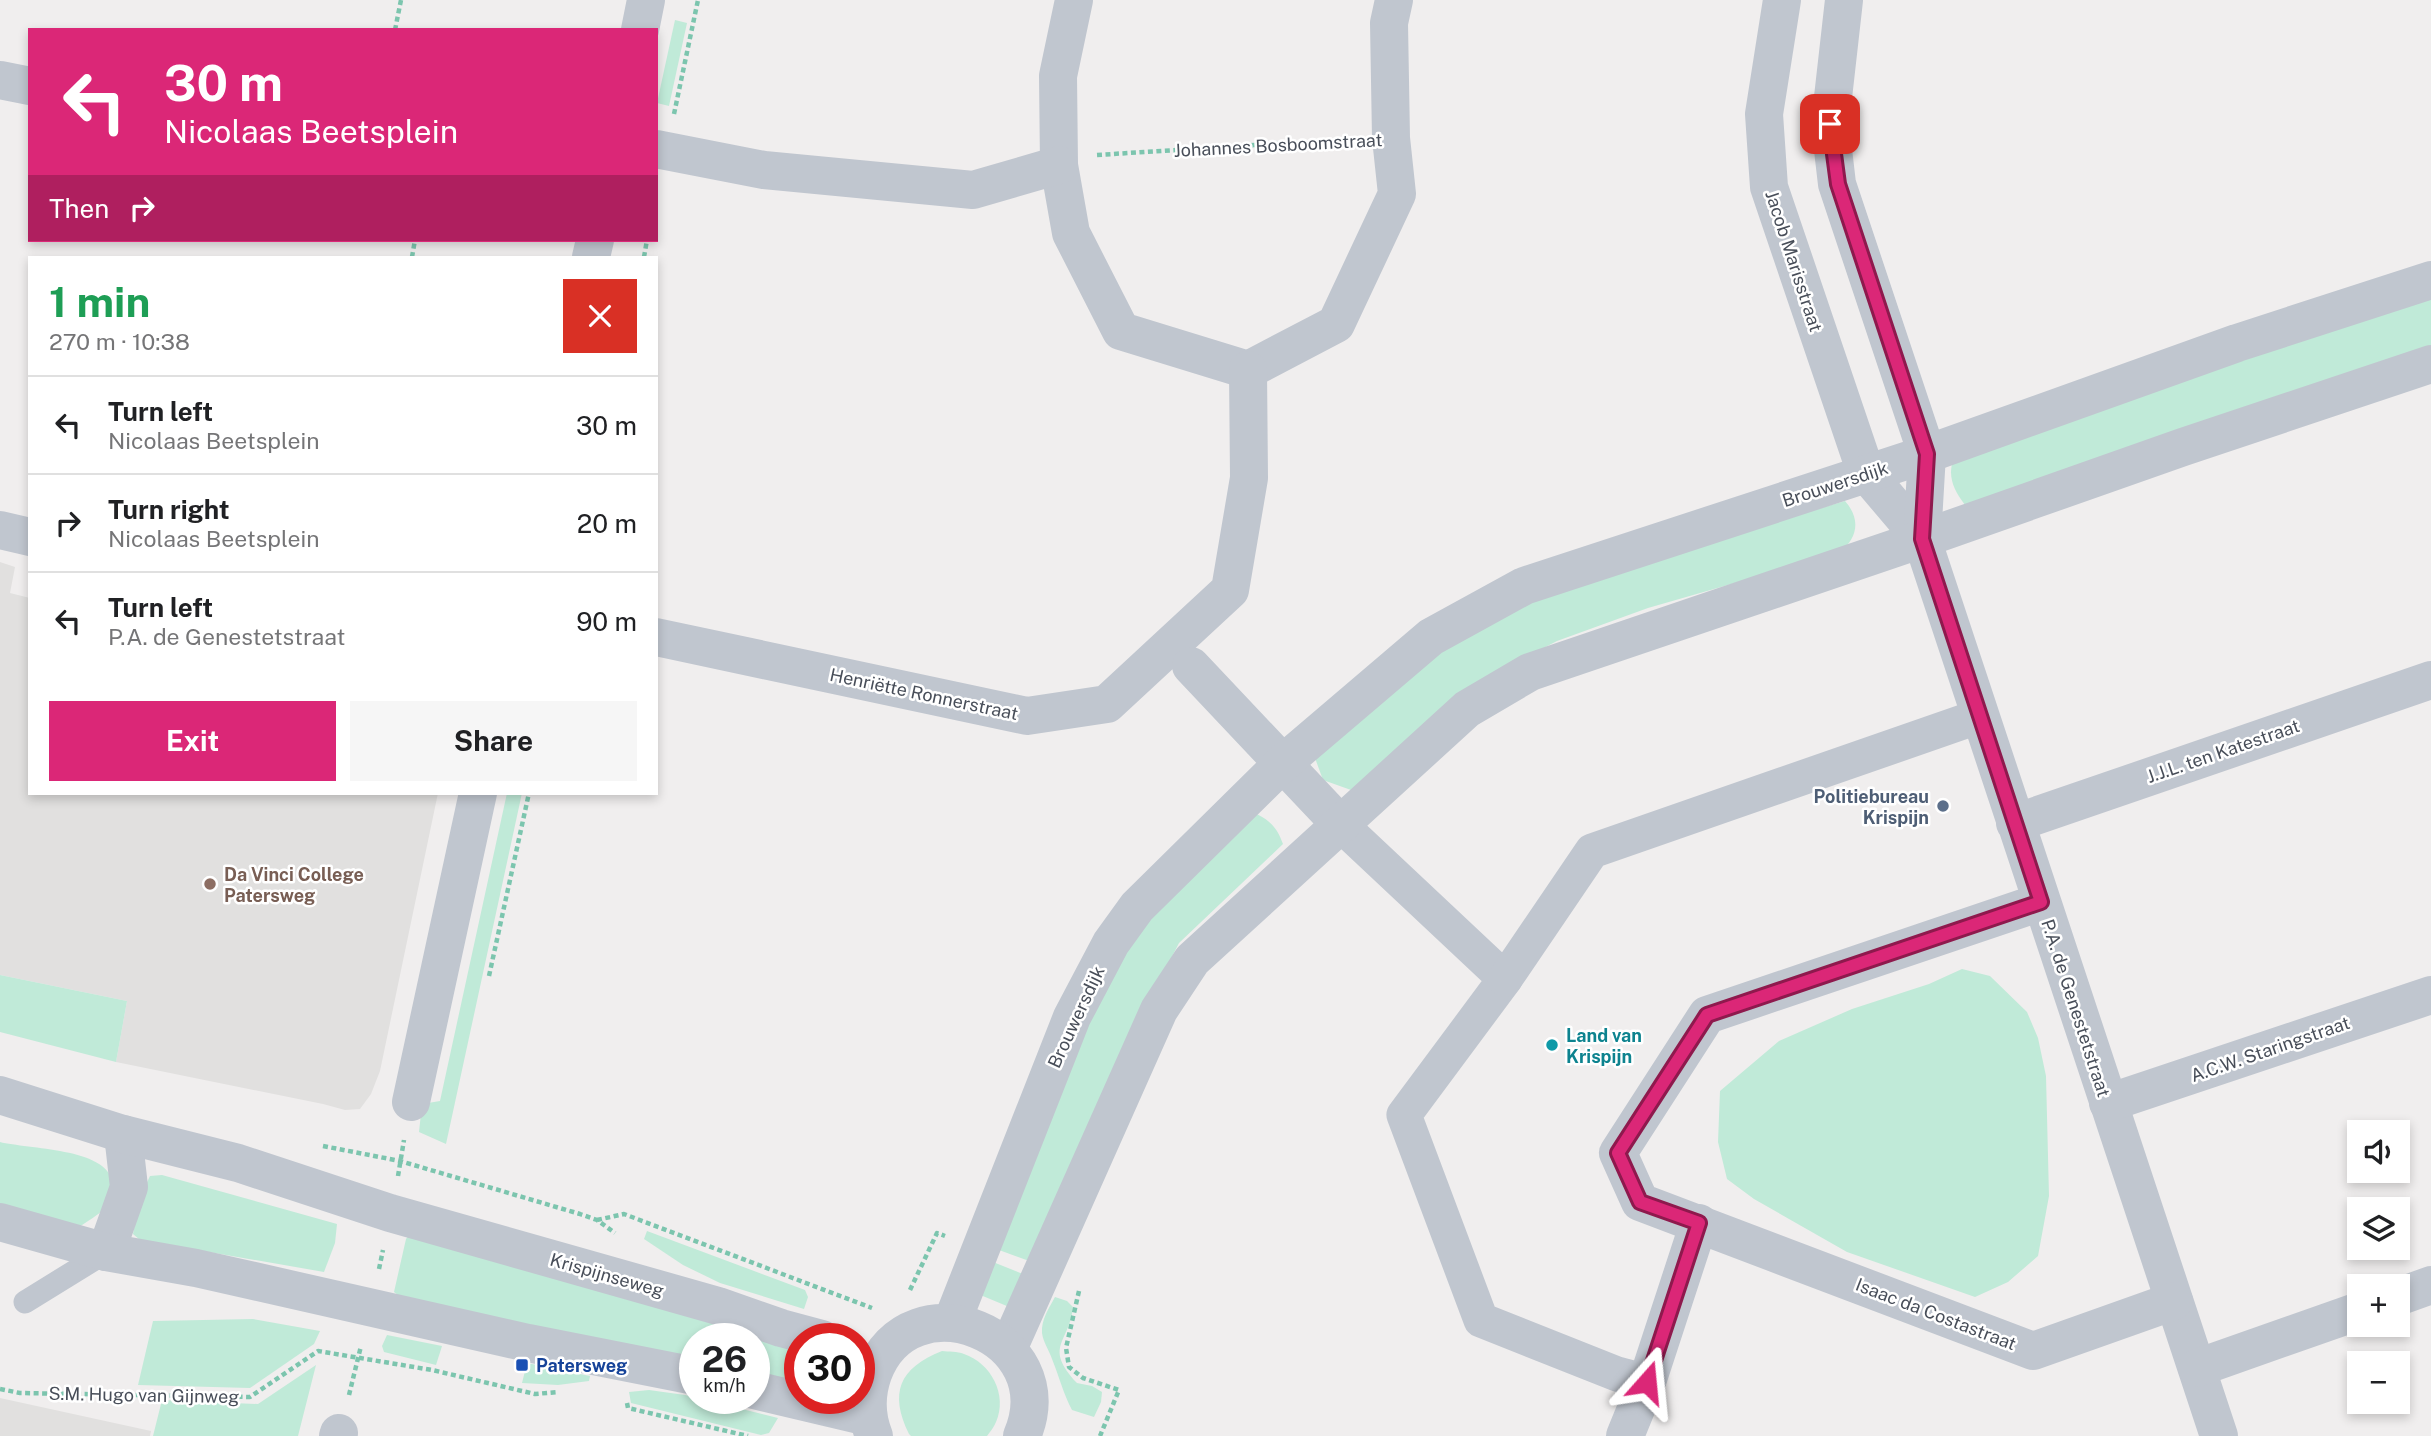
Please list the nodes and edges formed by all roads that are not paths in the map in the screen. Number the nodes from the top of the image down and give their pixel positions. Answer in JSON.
{"nodes":[{"id":1,"x":646,"y":0,"type":"edge"},
{"id":2,"x":1074,"y":0,"type":"edge"},
{"id":3,"x":1394,"y":0,"type":"edge"},
{"id":4,"x":1782,"y":0,"type":"edge"},
{"id":5,"x":1844,"y":0,"type":"edge"},
{"id":6,"x":640,"y":28,"type":"edge"},
{"id":7,"x":0,"y":80,"type":"edge"},
{"id":8,"x":28,"y":86,"type":"edge"},
{"id":9,"x":661,"y":150,"type":"edge"},
{"id":10,"x":1059,"y":165,"type":"junction"},
{"id":11,"x":2431,"y":280,"type":"edge"},
{"id":12,"x":2431,"y":364,"type":"edge"},
{"id":13,"x":1248,"y":370,"type":"junction"},
{"id":14,"x":1927,"y":454,"type":"junction"},
{"id":15,"x":1866,"y":473,"type":"junction"},
{"id":16,"x":0,"y":530,"type":"edge"},
{"id":17,"x":28,"y":537,"type":"edge"},
{"id":18,"x":1922,"y":539,"type":"junction"},
{"id":19,"x":658,"y":637,"type":"edge"},
{"id":20,"x":1182,"y":655,"type":"junction"},
{"id":21,"x":2431,"y":680,"type":"edge"},
{"id":22,"x":1980,"y":716,"type":"junction"},
{"id":23,"x":1282,"y":764,"type":"junction"},
{"id":24,"x":478,"y":795,"type":"edge"},
{"id":25,"x":2015,"y":822,"type":"junction"},
{"id":26,"x":1341,"y":825,"type":"junction"},
{"id":27,"x":2041,"y":902,"type":"junction"},
{"id":28,"x":1505,"y":979,"type":"junction"},
{"id":29,"x":2431,"y":995,"type":"edge"},
{"id":30,"x":0,"y":1095,"type":"edge"},
{"id":31,"x":411,"y":1102,"type":"road end"},
{"id":32,"x":2108,"y":1103,"type":"junction"},
{"id":33,"x":123,"y":1134,"type":"junction"},
{"id":34,"x":0,"y":1222,"type":"edge"},
{"id":35,"x":1699,"y":1223,"type":"junction"},
{"id":36,"x":106,"y":1252,"type":"junction"},
{"id":37,"x":2431,"y":1285,"type":"edge"},
{"id":38,"x":2410,"y":1293,"type":"edge"},
{"id":39,"x":2174,"y":1301,"type":"junction"},
{"id":40,"x":25,"y":1302,"type":"dead end"},
{"id":41,"x":2347,"y":1315,"type":"edge"},
{"id":42,"x":952,"y":1322,"type":"junction"},
{"id":43,"x":784,"y":1329,"type":"edge"},
{"id":44,"x":1009,"y":1349,"type":"junction"},
{"id":45,"x":875,"y":1350,"type":"edge"},
{"id":46,"x":2197,"y":1368,"type":"junction"},
{"id":47,"x":679,"y":1373,"type":"edge"},
{"id":48,"x":1647,"y":1382,"type":"junction"},
{"id":49,"x":770,"y":1395,"type":"edge"},
{"id":50,"x":871,"y":1427,"type":"edge"},
{"id":51,"x":1030,"y":1434,"type":"edge"},
{"id":52,"x":1625,"y":1436,"type":"edge"},
{"id":53,"x":2220,"y":1436,"type":"edge"}],
"edges":[{"from":1,"to":6,"type":"street"},
{"from":2,"to":10,"type":"street"},
{"from":3,"to":13,"type":"street","name":"Johannes Bosboomstraat"},
{"from":4,"to":15,"type":"street","name":"Jacob Marisstraat"},
{"from":5,"to":14,"type":"street"},
{"from":7,"to":8,"type":"street"},
{"from":9,"to":10,"type":"street"},
{"from":10,"to":13,"type":"street"},
{"from":11,"to":14,"type":"street","name":"Brouwersdijk"},
{"from":12,"to":18,"type":"street"},
{"from":13,"to":20,"type":"street","name":"Henriëtte Ronnerstraat"},
{"from":14,"to":15,"type":"street","name":"Brouwersdijk"},
{"from":14,"to":18,"type":"street"},
{"from":15,"to":18,"type":"street"},
{"from":15,"to":23,"type":"street","name":"Brouwersdijk"},
{"from":16,"to":17,"type":"street"},
{"from":18,"to":22,"type":"street","name":"P.A. de Genestetstraat"},
{"from":18,"to":26,"type":"street"},
{"from":19,"to":20,"type":"street","name":"Henriëtte Ronnerstraat"},
{"from":20,"to":23,"type":"street"},
{"from":21,"to":25,"type":"street","name":"J.J.L. ten Katestraat"},
{"from":22,"to":25,"type":"street","name":"P.A. de Genestetstraat"},
{"from":22,"to":28,"type":"street"},
{"from":23,"to":26,"type":"street"},
{"from":23,"to":42,"type":"street","name":"Brouwersdijk"},
{"from":24,"to":31,"type":"street"},
{"from":25,"to":27,"type":"street","name":"P.A. de Genestetstraat"},
{"from":26,"to":28,"type":"street"},
{"from":26,"to":44,"type":"street"},
{"from":27,"to":32,"type":"street","name":"P.A. de Genestetstraat"},
{"from":27,"to":35,"type":"street","name":"Isaac da Costastraat"},
{"from":28,"to":48,"type":"street"},
{"from":29,"to":32,"type":"street","name":"A.C.W. Staringstraat"},
{"from":30,"to":33,"type":"street"},
{"from":32,"to":39,"type":"street","name":"P.A. de Genestetstraat"},
{"from":33,"to":36,"type":"street"},
{"from":33,"to":43,"type":"street","name":"Krispijnseweg"},
{"from":34,"to":36,"type":"street"},
{"from":35,"to":39,"type":"street","name":"Isaac da Costastraat"},
{"from":35,"to":48,"type":"street"},
{"from":36,"to":40,"type":"lane"},
{"from":36,"to":47,"type":"street"},
{"from":37,"to":38,"type":"street"},
{"from":39,"to":46,"type":"street","name":"P.A. de Genestetstraat"},
{"from":41,"to":46,"type":"street"},
{"from":42,"to":44,"type":"street"},
{"from":42,"to":45,"type":"street"},
{"from":44,"to":51,"type":"street"},
{"from":46,"to":53,"type":"street","name":"P.A. de Genestetstraat"},
{"from":48,"to":52,"type":"street"},
{"from":49,"to":50,"type":"street"}]}
